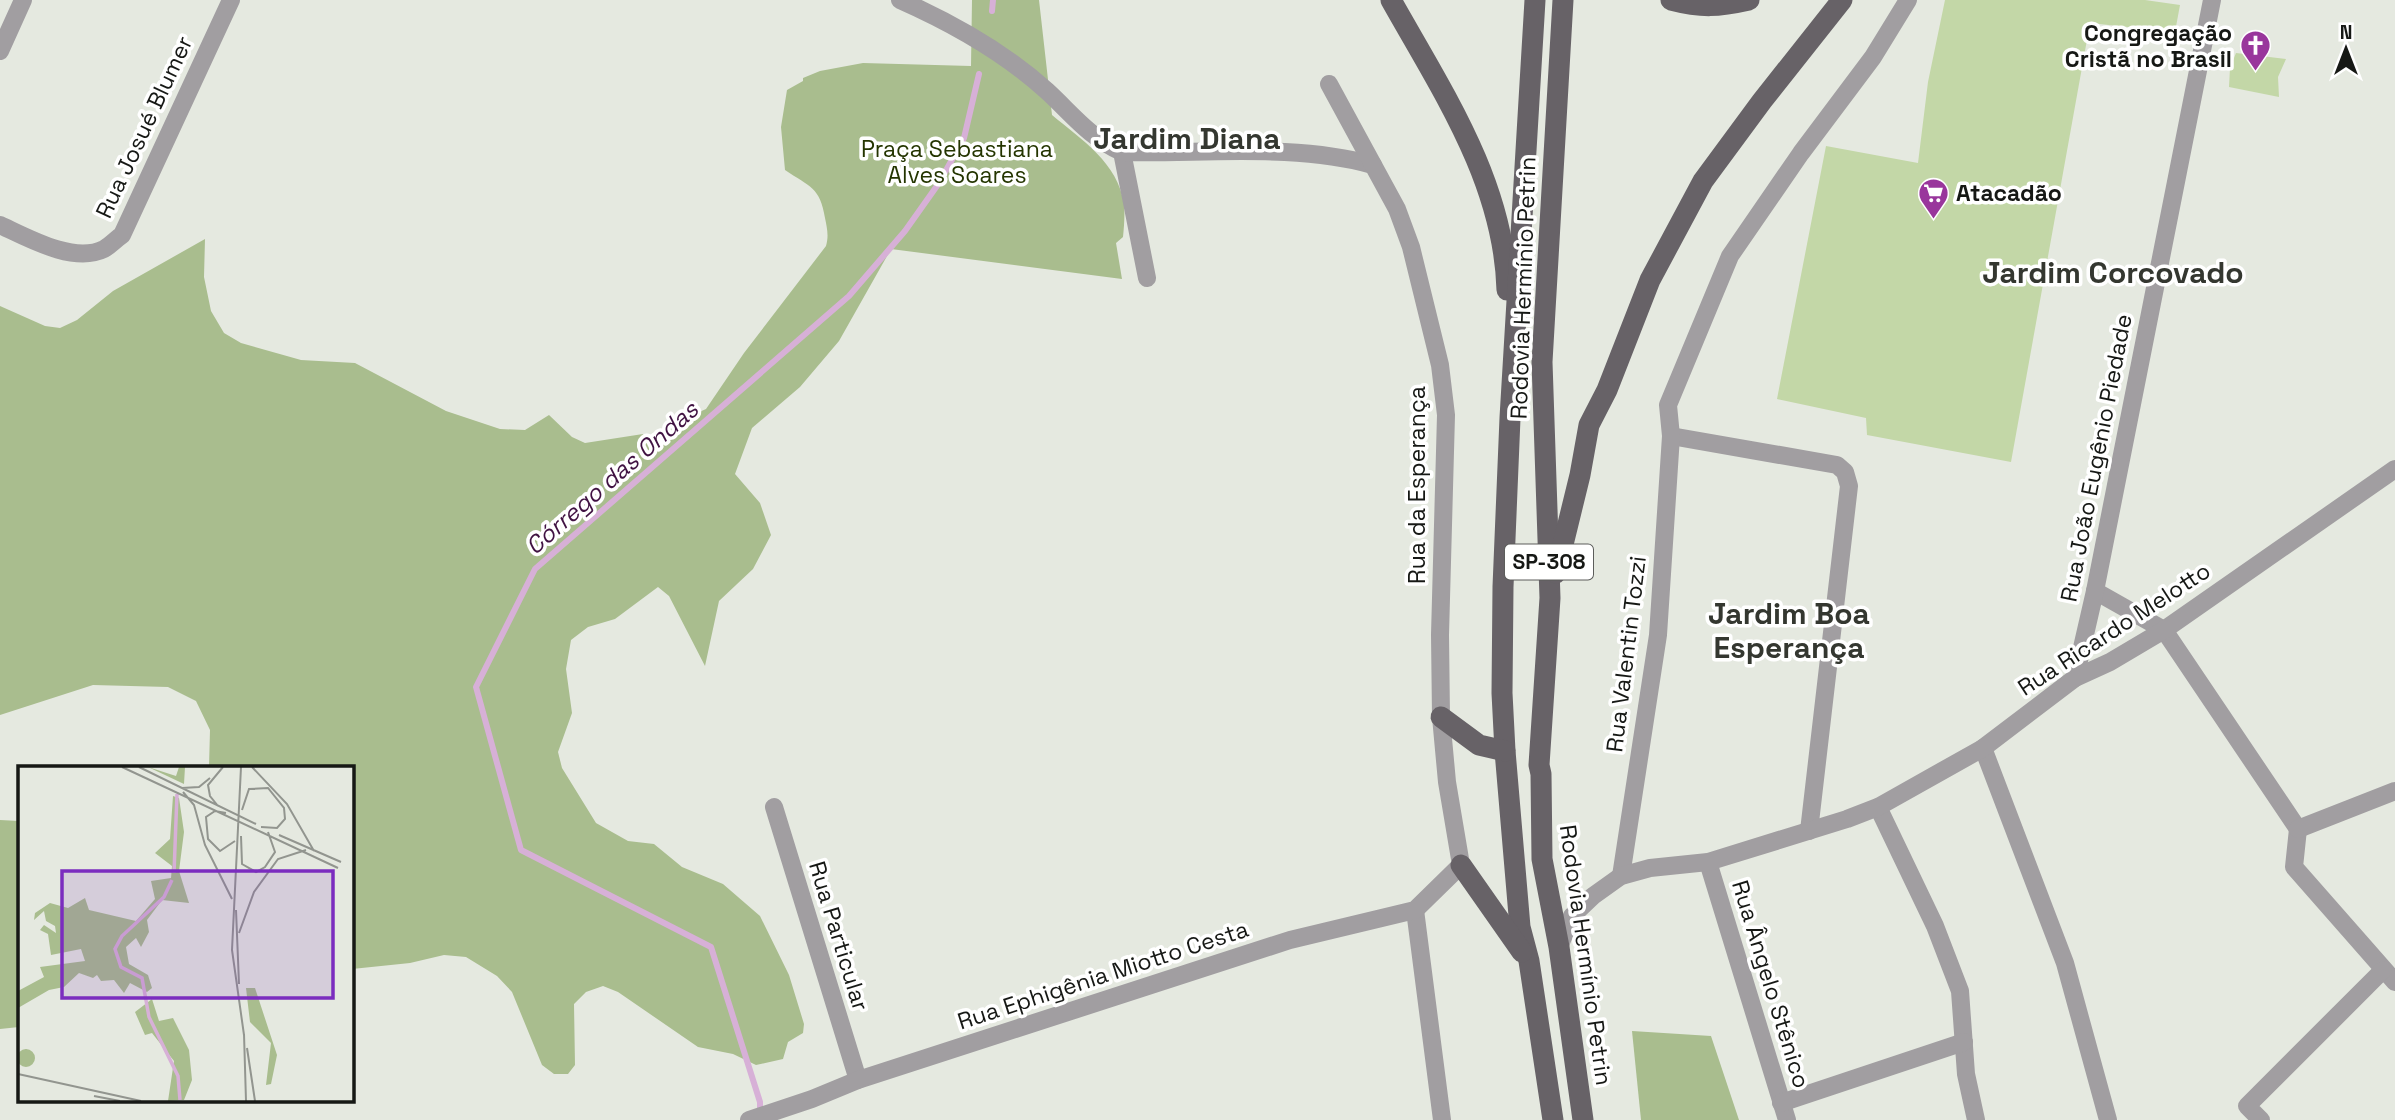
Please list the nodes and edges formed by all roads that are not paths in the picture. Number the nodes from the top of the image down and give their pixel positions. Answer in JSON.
{"nodes":[{"id":1,"x":23,"y":0,"type":"edge"},
{"id":2,"x":232,"y":0,"type":"edge"},
{"id":3,"x":900,"y":0,"type":"edge"},
{"id":4,"x":1391,"y":0,"type":"edge"},
{"id":5,"x":1535,"y":0,"type":"edge"},
{"id":6,"x":1563,"y":0,"type":"edge"},
{"id":7,"x":1671,"y":0,"type":"edge"},
{"id":8,"x":1749,"y":0,"type":"edge"},
{"id":9,"x":1842,"y":0,"type":"edge"},
{"id":10,"x":1908,"y":0,"type":"edge"},
{"id":11,"x":2212,"y":0,"type":"edge"},
{"id":12,"x":0,"y":51,"type":"edge"},
{"id":13,"x":1329,"y":84,"type":"dead end"},
{"id":14,"x":1122,"y":152,"type":"junction"},
{"id":15,"x":1373,"y":165,"type":"junction"},
{"id":16,"x":0,"y":225,"type":"edge"},
{"id":17,"x":1147,"y":278,"type":"dead end"},
{"id":18,"x":1510,"y":418,"type":"junction"},
{"id":19,"x":1671,"y":436,"type":"junction"},
{"id":20,"x":2395,"y":469,"type":"edge"},
{"id":21,"x":2095,"y":590,"type":"junction"},
{"id":22,"x":1550,"y":598,"type":"junction"},
{"id":23,"x":2164,"y":630,"type":"junction"},
{"id":24,"x":2075,"y":678,"type":"junction"},
{"id":25,"x":1441,"y":717,"type":"junction"},
{"id":26,"x":1983,"y":748,"type":"junction"},
{"id":27,"x":1505,"y":751,"type":"junction"},
{"id":28,"x":2395,"y":791,"type":"edge"},
{"id":29,"x":774,"y":807,"type":"dead end"},
{"id":30,"x":1878,"y":807,"type":"junction"},
{"id":31,"x":2298,"y":829,"type":"junction"},
{"id":32,"x":1809,"y":831,"type":"junction"},
{"id":33,"x":1708,"y":862,"type":"junction"},
{"id":34,"x":1461,"y":866,"type":"junction"},
{"id":35,"x":1622,"y":876,"type":"junction"},
{"id":36,"x":1415,"y":910,"type":"junction"},
{"id":37,"x":1559,"y":947,"type":"junction"},
{"id":38,"x":1529,"y":961,"type":"junction"},
{"id":39,"x":2389,"y":976,"type":"edge"},
{"id":40,"x":1964,"y":1042,"type":"junction"},
{"id":41,"x":858,"y":1080,"type":"junction"},
{"id":42,"x":1784,"y":1112,"type":"edge"},
{"id":43,"x":749,"y":1120,"type":"edge"},
{"id":44,"x":1442,"y":1120,"type":"edge"},
{"id":45,"x":1553,"y":1120,"type":"edge"},
{"id":46,"x":1583,"y":1120,"type":"edge"},
{"id":47,"x":1976,"y":1120,"type":"edge"},
{"id":48,"x":2108,"y":1120,"type":"edge"},
{"id":49,"x":2261,"y":1120,"type":"edge"}],
"edges":[{"from":1,"to":12,"type":"street"},
{"from":2,"to":16,"type":"street","name":"Rua Josué Blumer"},
{"from":3,"to":14,"type":"street"},
{"from":4,"to":18,"type":"main road"},
{"from":5,"to":18,"type":"main road","name":"Rodovia Hermínio Petrin","number":"SP-308"},
{"from":6,"to":22,"type":"main road","name":"Rodovia Hermínio Petrin","number":"SP-308"},
{"from":7,"to":8,"type":"main road"},
{"from":9,"to":22,"type":"main road"},
{"from":10,"to":19,"type":"street","name":"Rua Valentin Tozzi"},
{"from":11,"to":21,"type":"street","name":"Rua João Eugênio Piedade"},
{"from":13,"to":15,"type":"street","name":"Rua da Esperança"},
{"from":14,"to":15,"type":"street"},
{"from":14,"to":17,"type":"street"},
{"from":15,"to":25,"type":"street","name":"Rua da Esperança"},
{"from":18,"to":27,"type":"main road","name":"Rodovia Hermínio Petrin","number":"SP-308"},
{"from":19,"to":32,"type":"street"},
{"from":19,"to":35,"type":"street","name":"Rua Valentin Tozzi"},
{"from":20,"to":23,"type":"street","name":"Rua Ricardo Melotto"},
{"from":21,"to":23,"type":"street"},
{"from":21,"to":24,"type":"street","name":"Rua João Eugênio Piedade"},
{"from":22,"to":37,"type":"main road","name":"Rodovia Hermínio Petrin","number":"SP-308"},
{"from":23,"to":24,"type":"street","name":"Rua Ricardo Melotto"},
{"from":23,"to":31,"type":"street"},
{"from":24,"to":26,"type":"street","name":"Rua Ricardo Melotto"},
{"from":25,"to":27,"type":"main road"},
{"from":25,"to":34,"type":"street","name":"Rua da Esperança"},
{"from":26,"to":30,"type":"street","name":"Rua Ricardo Melotto"},
{"from":26,"to":48,"type":"street"},
{"from":27,"to":38,"type":"main road","name":"Rodovia Hermínio Petrin","number":"SP-308"},
{"from":28,"to":31,"type":"street"},
{"from":29,"to":41,"type":"street","name":"Rua Particular"},
{"from":30,"to":32,"type":"street","name":"Rua Ricardo Melotto"},
{"from":30,"to":40,"type":"street"},
{"from":31,"to":39,"type":"street"},
{"from":32,"to":33,"type":"street","name":"Rua Ricardo Melotto"},
{"from":33,"to":35,"type":"street","name":"Rua Ricardo Melotto"},
{"from":33,"to":42,"type":"street","name":"Rua Ângelo Stênico"},
{"from":34,"to":36,"type":"street"},
{"from":34,"to":38,"type":"main road"},
{"from":35,"to":37,"type":"street","name":"Rua Ricardo Melotto"},
{"from":36,"to":41,"type":"street","name":"Rua Ephigênia Miotto Cesta"},
{"from":36,"to":44,"type":"street"},
{"from":37,"to":46,"type":"main road","name":"Rodovia Hermínio Petrin","number":"SP-308"},
{"from":38,"to":45,"type":"main road","name":"Rodovia Hermínio Petrin","number":"SP-308"},
{"from":39,"to":49,"type":"street"},
{"from":40,"to":42,"type":"street"},
{"from":40,"to":47,"type":"street"},
{"from":41,"to":43,"type":"street","name":"Rua Ephigênia Miotto Cesta"}]}
